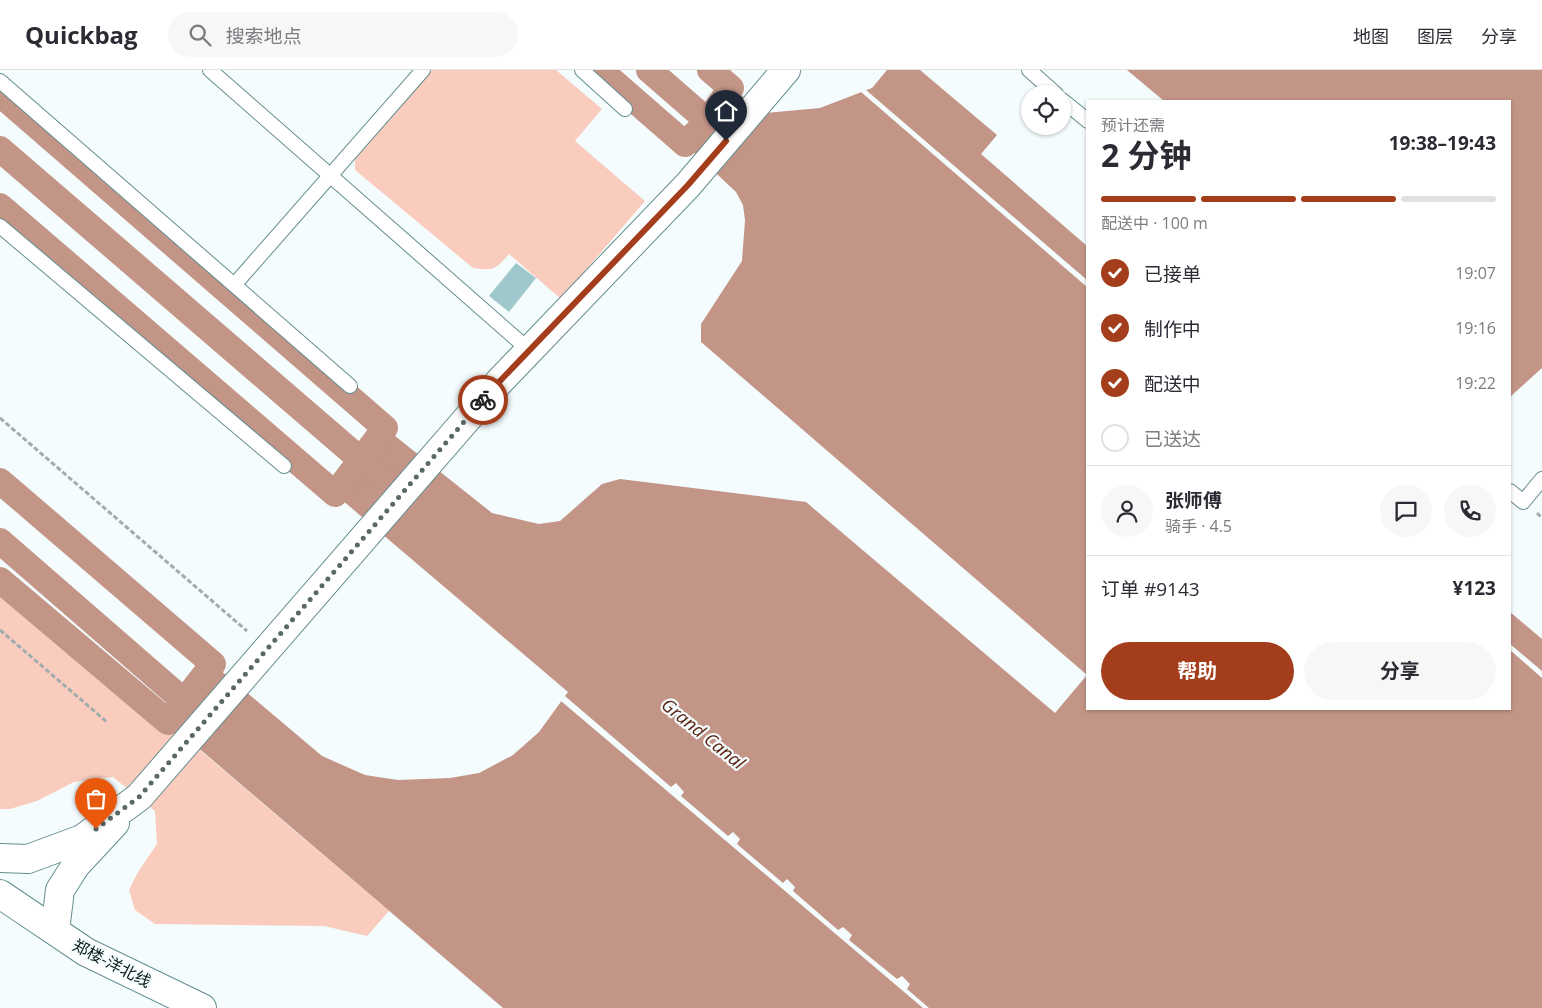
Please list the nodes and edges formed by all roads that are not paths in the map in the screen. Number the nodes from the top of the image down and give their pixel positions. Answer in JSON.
{"nodes":[{"id":1,"x":210,"y":70,"type":"edge"},
{"id":2,"x":423,"y":70,"type":"edge"},
{"id":3,"x":582,"y":70,"type":"edge"},
{"id":4,"x":1029,"y":70,"type":"edge"},
{"id":5,"x":781,"y":75,"type":"edge"},
{"id":6,"x":0,"y":81,"type":"edge"},
{"id":7,"x":1046,"y":85,"type":"edge"},
{"id":8,"x":1071,"y":108,"type":"edge"},
{"id":9,"x":625,"y":109,"type":"dead end"},
{"id":10,"x":1086,"y":120,"type":"edge"},
{"id":11,"x":331,"y":175,"type":"junction"},
{"id":12,"x":0,"y":226,"type":"edge"},
{"id":13,"x":235,"y":284,"type":"junction"},
{"id":14,"x":530,"y":350,"type":"junction"},
{"id":15,"x":350,"y":386,"type":"dead end"},
{"id":16,"x":284,"y":466,"type":"dead end"},
{"id":17,"x":1542,"y":479,"type":"edge"},
{"id":18,"x":1511,"y":492,"type":"edge"},
{"id":19,"x":139,"y":797,"type":"junction"},
{"id":20,"x":0,"y":858,"type":"edge"},
{"id":21,"x":0,"y":894,"type":"edge"},
{"id":22,"x":55,"y":932,"type":"junction"},
{"id":23,"x":202,"y":1008,"type":"edge"}],
"edges":[{"from":1,"to":11,"type":"lane"},
{"from":2,"to":11,"type":"lane"},
{"from":3,"to":9,"type":"lane"},
{"from":4,"to":7,"type":"lane"},
{"from":5,"to":14,"type":"main road"},
{"from":6,"to":13,"type":"lane"},
{"from":8,"to":10,"type":"lane"},
{"from":11,"to":13,"type":"lane"},
{"from":11,"to":14,"type":"lane"},
{"from":12,"to":16,"type":"lane"},
{"from":13,"to":15,"type":"lane"},
{"from":14,"to":19,"type":"main road"},
{"from":17,"to":18,"type":"lane"},
{"from":19,"to":20,"type":"main road"},
{"from":19,"to":22,"type":"main road"},
{"from":21,"to":22,"type":"main road","name":"郑楼-洋北线"},
{"from":22,"to":23,"type":"main road","name":"郑楼-洋北线"}]}
